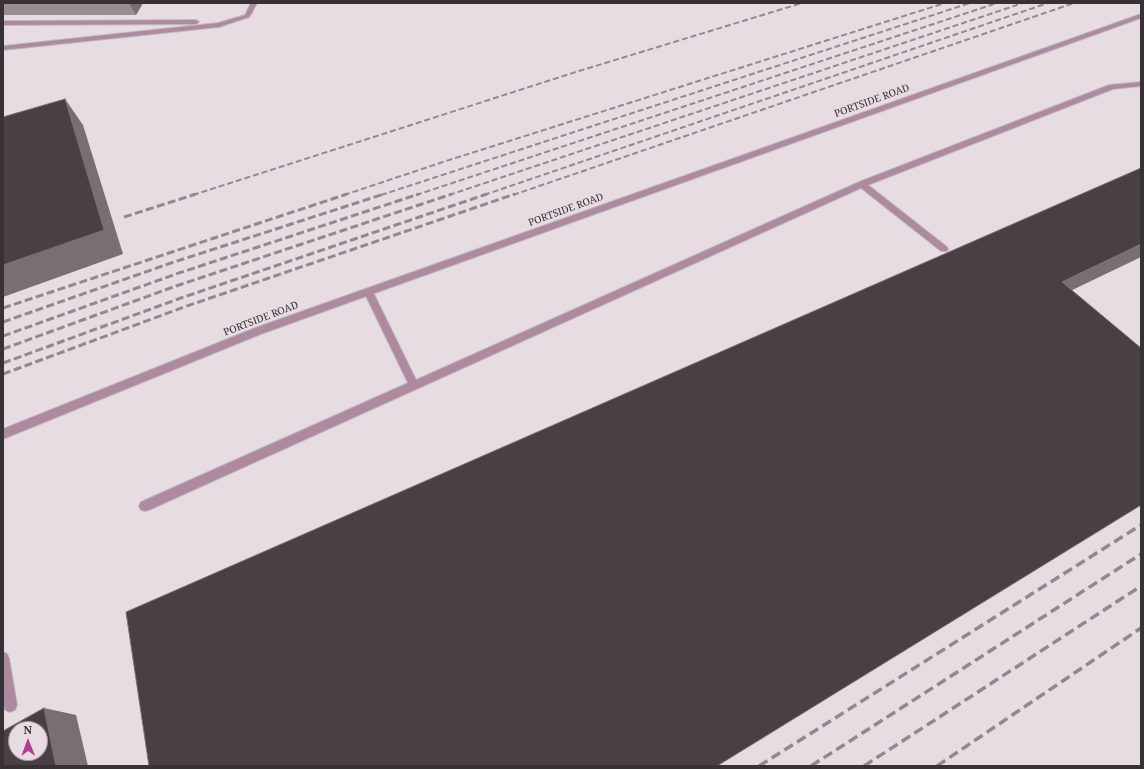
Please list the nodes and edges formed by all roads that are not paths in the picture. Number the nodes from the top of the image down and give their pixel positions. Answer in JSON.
{"nodes":[{"id":1,"x":254,"y":3,"type":"edge"},
{"id":2,"x":1141,"y":16,"type":"edge"},
{"id":3,"x":228,"y":21,"type":"junction"},
{"id":4,"x":3,"y":23,"type":"edge"},
{"id":5,"x":3,"y":48,"type":"edge"},
{"id":6,"x":1141,"y":84,"type":"edge"},
{"id":7,"x":862,"y":184,"type":"junction"},
{"id":8,"x":944,"y":249,"type":"dead end"},
{"id":9,"x":369,"y":292,"type":"junction"},
{"id":10,"x":414,"y":385,"type":"junction"},
{"id":11,"x":3,"y":434,"type":"edge"},
{"id":12,"x":145,"y":506,"type":"dead end"},
{"id":13,"x":3,"y":658,"type":"edge"},
{"id":14,"x":10,"y":705,"type":"dead end"}],
"edges":[{"from":1,"to":3,"type":"street"},
{"from":2,"to":9,"type":"street","name":"PORTSIDE ROAD"},
{"from":3,"to":4,"type":"street"},
{"from":3,"to":5,"type":"street"},
{"from":6,"to":7,"type":"street"},
{"from":7,"to":8,"type":"street"},
{"from":7,"to":10,"type":"street"},
{"from":9,"to":10,"type":"street"},
{"from":9,"to":11,"type":"street","name":"PORTSIDE ROAD"},
{"from":10,"to":12,"type":"street"},
{"from":13,"to":14,"type":"street"}]}
